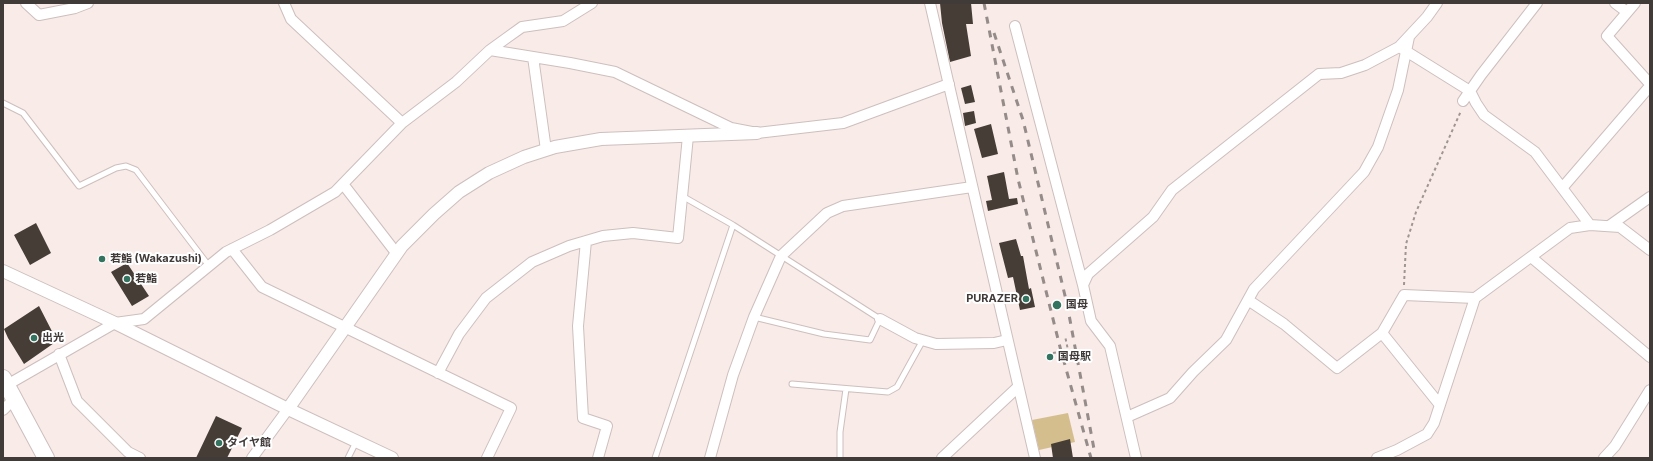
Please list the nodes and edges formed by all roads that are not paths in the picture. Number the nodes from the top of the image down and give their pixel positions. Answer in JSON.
{"nodes":[{"id":1,"x":26,"y":3,"type":"edge"},
{"id":2,"x":88,"y":3,"type":"edge"},
{"id":3,"x":284,"y":3,"type":"edge"},
{"id":4,"x":592,"y":3,"type":"edge"},
{"id":5,"x":930,"y":3,"type":"edge"},
{"id":6,"x":1436,"y":3,"type":"edge"},
{"id":7,"x":1537,"y":3,"type":"edge"},
{"id":8,"x":1615,"y":3,"type":"edge"},
{"id":9,"x":1635,"y":3,"type":"edge"},
{"id":10,"x":1627,"y":12,"type":"junction"},
{"id":11,"x":1015,"y":26,"type":"dead end"},
{"id":12,"x":490,"y":50,"type":"junction"},
{"id":13,"x":1402,"y":50,"type":"junction"},
{"id":14,"x":534,"y":57,"type":"junction"},
{"id":15,"x":949,"y":84,"type":"junction"},
{"id":16,"x":1649,"y":90,"type":"edge"},
{"id":17,"x":1470,"y":91,"type":"junction"},
{"id":18,"x":1463,"y":101,"type":"road end"},
{"id":19,"x":3,"y":103,"type":"edge"},
{"id":20,"x":402,"y":123,"type":"junction"},
{"id":21,"x":758,"y":134,"type":"junction"},
{"id":22,"x":688,"y":136,"type":"junction"},
{"id":23,"x":546,"y":150,"type":"junction"},
{"id":24,"x":343,"y":184,"type":"junction"},
{"id":25,"x":972,"y":187,"type":"junction"},
{"id":26,"x":1563,"y":188,"type":"junction"},
{"id":27,"x":682,"y":196,"type":"junction"},
{"id":28,"x":1650,"y":197,"type":"edge"},
{"id":29,"x":733,"y":225,"type":"junction"},
{"id":30,"x":1590,"y":225,"type":"junction"},
{"id":31,"x":1609,"y":226,"type":"junction"},
{"id":32,"x":586,"y":241,"type":"junction"},
{"id":33,"x":232,"y":249,"type":"junction"},
{"id":34,"x":1650,"y":250,"type":"edge"},
{"id":35,"x":397,"y":254,"type":"junction"},
{"id":36,"x":781,"y":256,"type":"junction"},
{"id":37,"x":1531,"y":257,"type":"junction"},
{"id":38,"x":209,"y":266,"type":"junction"},
{"id":39,"x":3,"y":271,"type":"edge"},
{"id":40,"x":1084,"y":285,"type":"junction"},
{"id":41,"x":1476,"y":298,"type":"junction"},
{"id":42,"x":1248,"y":300,"type":"junction"},
{"id":43,"x":754,"y":317,"type":"junction"},
{"id":44,"x":880,"y":319,"type":"junction"},
{"id":45,"x":116,"y":322,"type":"junction"},
{"id":46,"x":346,"y":328,"type":"junction"},
{"id":47,"x":1382,"y":333,"type":"junction"},
{"id":48,"x":923,"y":340,"type":"junction"},
{"id":49,"x":1007,"y":340,"type":"junction"},
{"id":50,"x":59,"y":354,"type":"junction"},
{"id":51,"x":1650,"y":357,"type":"edge"},
{"id":52,"x":438,"y":373,"type":"junction"},
{"id":53,"x":5,"y":382,"type":"edge"},
{"id":54,"x":792,"y":384,"type":"dead end"},
{"id":55,"x":1018,"y":387,"type":"junction"},
{"id":56,"x":846,"y":389,"type":"junction"},
{"id":57,"x":1650,"y":390,"type":"edge"},
{"id":58,"x":9,"y":405,"type":"edge"},
{"id":59,"x":1440,"y":405,"type":"junction"},
{"id":60,"x":288,"y":409,"type":"junction"},
{"id":61,"x":1127,"y":417,"type":"junction"},
{"id":62,"x":356,"y":442,"type":"junction"},
{"id":63,"x":45,"y":458,"type":"edge"},
{"id":64,"x":140,"y":458,"type":"edge"},
{"id":65,"x":252,"y":458,"type":"edge"},
{"id":66,"x":348,"y":458,"type":"edge"},
{"id":67,"x":392,"y":458,"type":"edge"},
{"id":68,"x":487,"y":458,"type":"edge"},
{"id":69,"x":598,"y":458,"type":"edge"},
{"id":70,"x":655,"y":458,"type":"edge"},
{"id":71,"x":710,"y":458,"type":"edge"},
{"id":72,"x":840,"y":458,"type":"edge"},
{"id":73,"x":942,"y":458,"type":"edge"},
{"id":74,"x":1035,"y":458,"type":"edge"},
{"id":75,"x":1136,"y":458,"type":"edge"},
{"id":76,"x":1377,"y":458,"type":"edge"},
{"id":77,"x":1604,"y":458,"type":"edge"}],
"edges":[{"from":1,"to":2,"type":"street"},
{"from":3,"to":20,"type":"street"},
{"from":4,"to":12,"type":"street"},
{"from":5,"to":15,"type":"street"},
{"from":6,"to":13,"type":"street"},
{"from":7,"to":17,"type":"street"},
{"from":8,"to":10,"type":"street"},
{"from":9,"to":10,"type":"street"},
{"from":10,"to":16,"type":"street"},
{"from":11,"to":40,"type":"street"},
{"from":12,"to":14,"type":"street"},
{"from":12,"to":20,"type":"street"},
{"from":13,"to":17,"type":"street"},
{"from":13,"to":40,"type":"street"},
{"from":13,"to":42,"type":"street"},
{"from":14,"to":21,"type":"street"},
{"from":14,"to":23,"type":"street"},
{"from":15,"to":21,"type":"street"},
{"from":15,"to":25,"type":"street"},
{"from":16,"to":26,"type":"street"},
{"from":17,"to":18,"type":"street"},
{"from":17,"to":26,"type":"street"},
{"from":19,"to":38,"type":"lane"},
{"from":20,"to":24,"type":"street"},
{"from":21,"to":22,"type":"street"},
{"from":22,"to":23,"type":"street"},
{"from":22,"to":27,"type":"street"},
{"from":23,"to":35,"type":"street"},
{"from":24,"to":33,"type":"street"},
{"from":24,"to":35,"type":"street"},
{"from":25,"to":36,"type":"street"},
{"from":25,"to":49,"type":"street"},
{"from":26,"to":30,"type":"street"},
{"from":27,"to":29,"type":"lane"},
{"from":27,"to":32,"type":"street"},
{"from":28,"to":31,"type":"street"},
{"from":29,"to":36,"type":"lane"},
{"from":29,"to":70,"type":"lane"},
{"from":30,"to":31,"type":"street"},
{"from":30,"to":37,"type":"street"},
{"from":31,"to":34,"type":"street"},
{"from":32,"to":52,"type":"street"},
{"from":32,"to":69,"type":"street"},
{"from":33,"to":38,"type":"street"},
{"from":33,"to":46,"type":"street"},
{"from":35,"to":46,"type":"street"},
{"from":36,"to":43,"type":"street"},
{"from":36,"to":44,"type":"lane"},
{"from":37,"to":41,"type":"street"},
{"from":37,"to":51,"type":"street"},
{"from":38,"to":45,"type":"street"},
{"from":39,"to":45,"type":"street"},
{"from":40,"to":61,"type":"street"},
{"from":41,"to":47,"type":"street"},
{"from":41,"to":59,"type":"street"},
{"from":42,"to":47,"type":"street"},
{"from":42,"to":61,"type":"street"},
{"from":43,"to":44,"type":"lane"},
{"from":43,"to":71,"type":"street"},
{"from":44,"to":48,"type":"street"},
{"from":45,"to":50,"type":"street"},
{"from":45,"to":60,"type":"street"},
{"from":46,"to":52,"type":"street"},
{"from":46,"to":60,"type":"street"},
{"from":47,"to":59,"type":"street"},
{"from":48,"to":49,"type":"street"},
{"from":48,"to":56,"type":"lane"},
{"from":49,"to":55,"type":"street"},
{"from":50,"to":53,"type":"street"},
{"from":50,"to":64,"type":"street"},
{"from":52,"to":68,"type":"street"},
{"from":53,"to":58,"type":"main road"},
{"from":54,"to":56,"type":"lane"},
{"from":55,"to":73,"type":"street"},
{"from":55,"to":74,"type":"street"},
{"from":56,"to":72,"type":"lane"},
{"from":57,"to":77,"type":"street"},
{"from":58,"to":63,"type":"main road"},
{"from":59,"to":76,"type":"street"},
{"from":60,"to":62,"type":"street"},
{"from":60,"to":65,"type":"street"},
{"from":61,"to":75,"type":"street"},
{"from":62,"to":66,"type":"lane"},
{"from":62,"to":67,"type":"street"}]}
